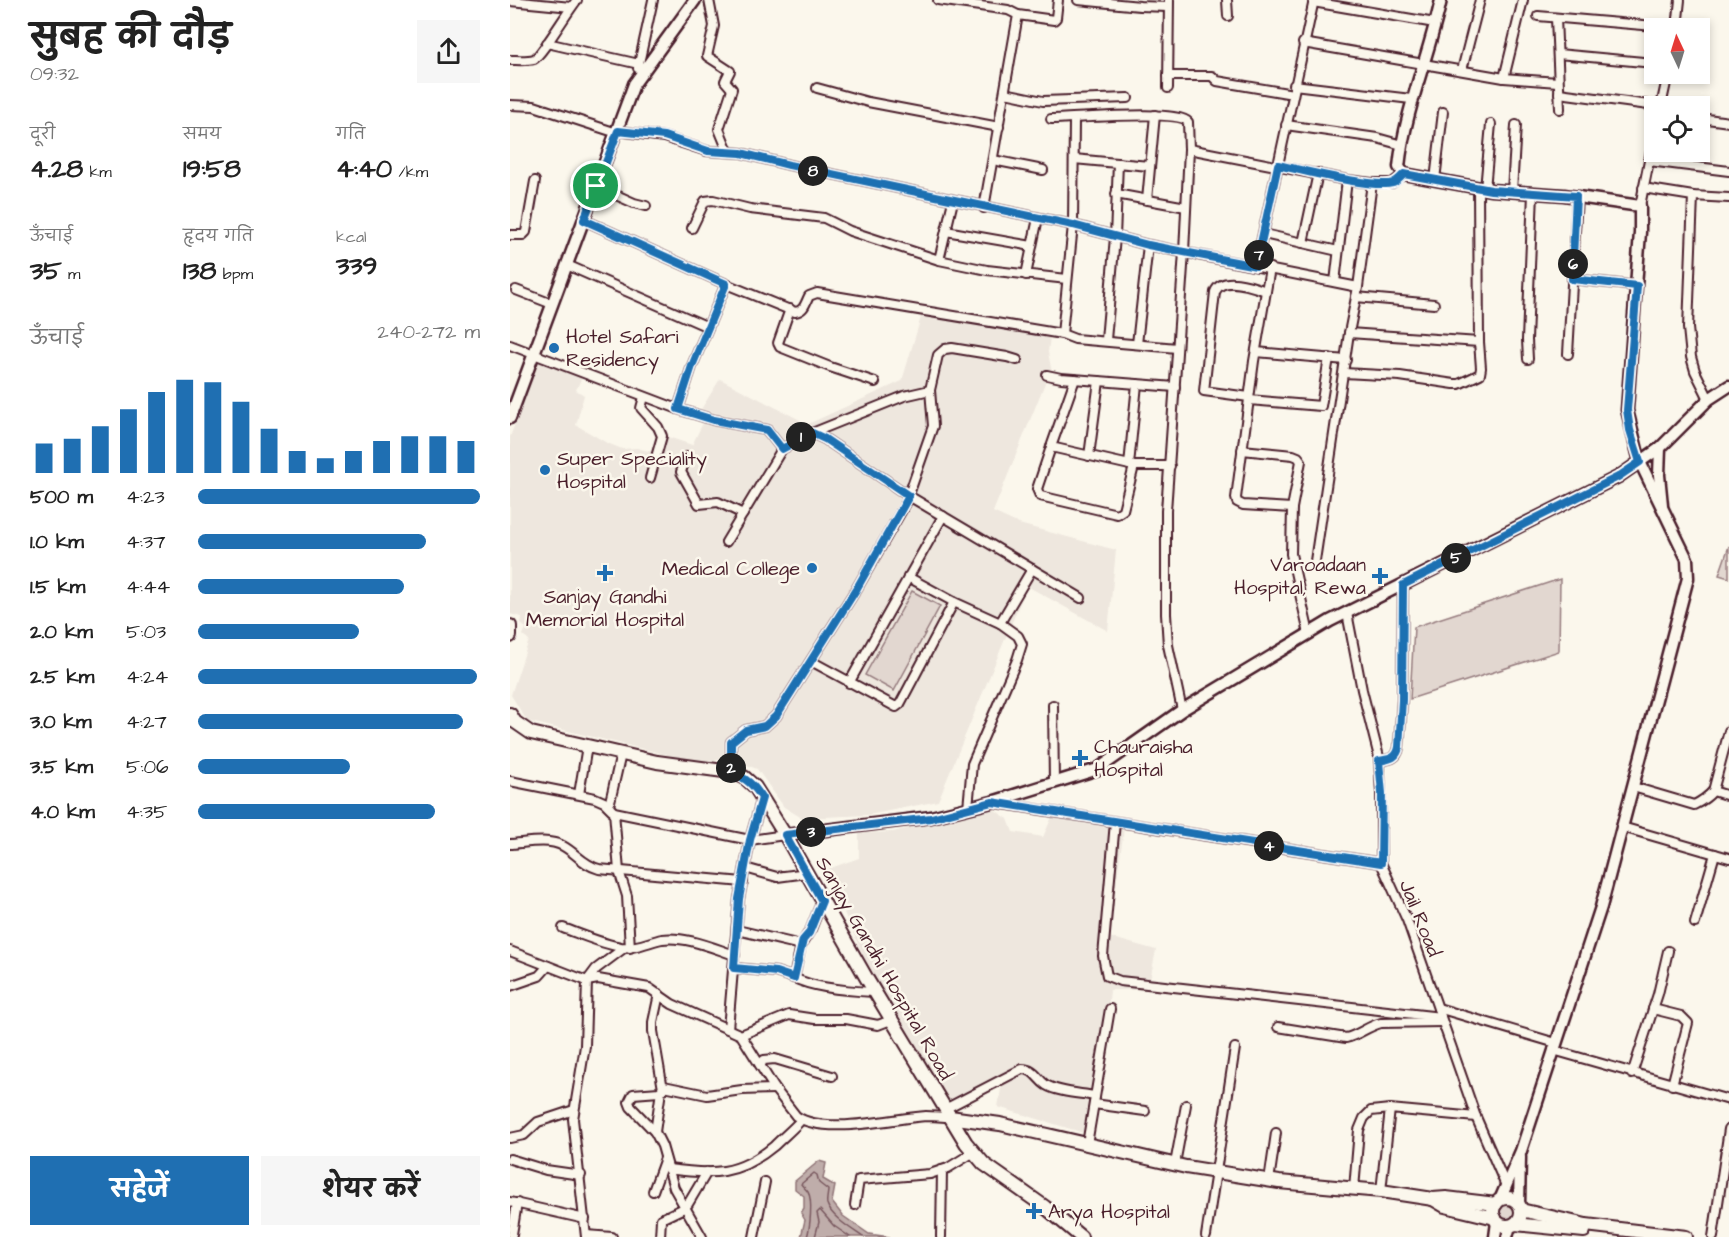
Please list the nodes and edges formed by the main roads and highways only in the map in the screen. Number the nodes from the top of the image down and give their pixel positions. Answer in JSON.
{"nodes":[{"id":1,"x":696,"y":0,"type":"edge"},
{"id":2,"x":1441,"y":0,"type":"edge"},
{"id":3,"x":1729,"y":386,"type":"edge"},
{"id":4,"x":510,"y":418,"type":"edge"},
{"id":5,"x":1660,"y":448,"type":"junction"},
{"id":6,"x":1640,"y":462,"type":"junction"},
{"id":7,"x":1663,"y":508,"type":"junction"},
{"id":8,"x":510,"y":627,"type":"edge"},
{"id":9,"x":510,"y":636,"type":"edge"},
{"id":10,"x":510,"y":714,"type":"edge"},
{"id":11,"x":785,"y":835,"type":"junction"},
{"id":12,"x":948,"y":1113,"type":"junction"},
{"id":13,"x":1521,"y":1150,"type":"junction"},
{"id":14,"x":1433,"y":1199,"type":"junction"},
{"id":15,"x":1498,"y":1202,"type":"junction"},
{"id":16,"x":1520,"y":1207,"type":"junction"},
{"id":17,"x":1496,"y":1220,"type":"junction"},
{"id":18,"x":1511,"y":1229,"type":"edge"},
{"id":19,"x":1081,"y":1237,"type":"edge"},
{"id":20,"x":1495,"y":1237,"type":"edge"},
{"id":21,"x":1630,"y":1237,"type":"edge"},
{"id":22,"x":1686,"y":1237,"type":"edge"}],
"edges":[{"from":1,"to":4,"type":"main road"},
{"from":2,"to":6,"type":"main road"},
{"from":3,"to":5,"type":"main road"},
{"from":5,"to":6,"type":"main road"},
{"from":5,"to":7,"type":"main road"},
{"from":6,"to":7,"type":"main road"},
{"from":6,"to":11,"type":"main road"},
{"from":7,"to":13,"type":"main road"},
{"from":8,"to":9,"type":"main road"},
{"from":10,"to":11,"type":"main road","name":"Sanjay Gandhi Hospital Road"},
{"from":11,"to":12,"type":"main road","name":"Sanjay Gandhi Hospital Road"},
{"from":12,"to":14,"type":"main road"},
{"from":12,"to":19,"type":"main road","name":"Sanjay Gandhi Hospital Road"},
{"from":13,"to":15,"type":"main road"},
{"from":13,"to":16,"type":"main road"},
{"from":14,"to":15,"type":"main road"},
{"from":14,"to":17,"type":"main road"},
{"from":15,"to":16,"type":"main road"},
{"from":15,"to":17,"type":"main road"},
{"from":16,"to":18,"type":"main road"},
{"from":16,"to":22,"type":"main road"},
{"from":17,"to":18,"type":"main road"},
{"from":17,"to":20,"type":"main road"},
{"from":18,"to":21,"type":"main road"}]}
